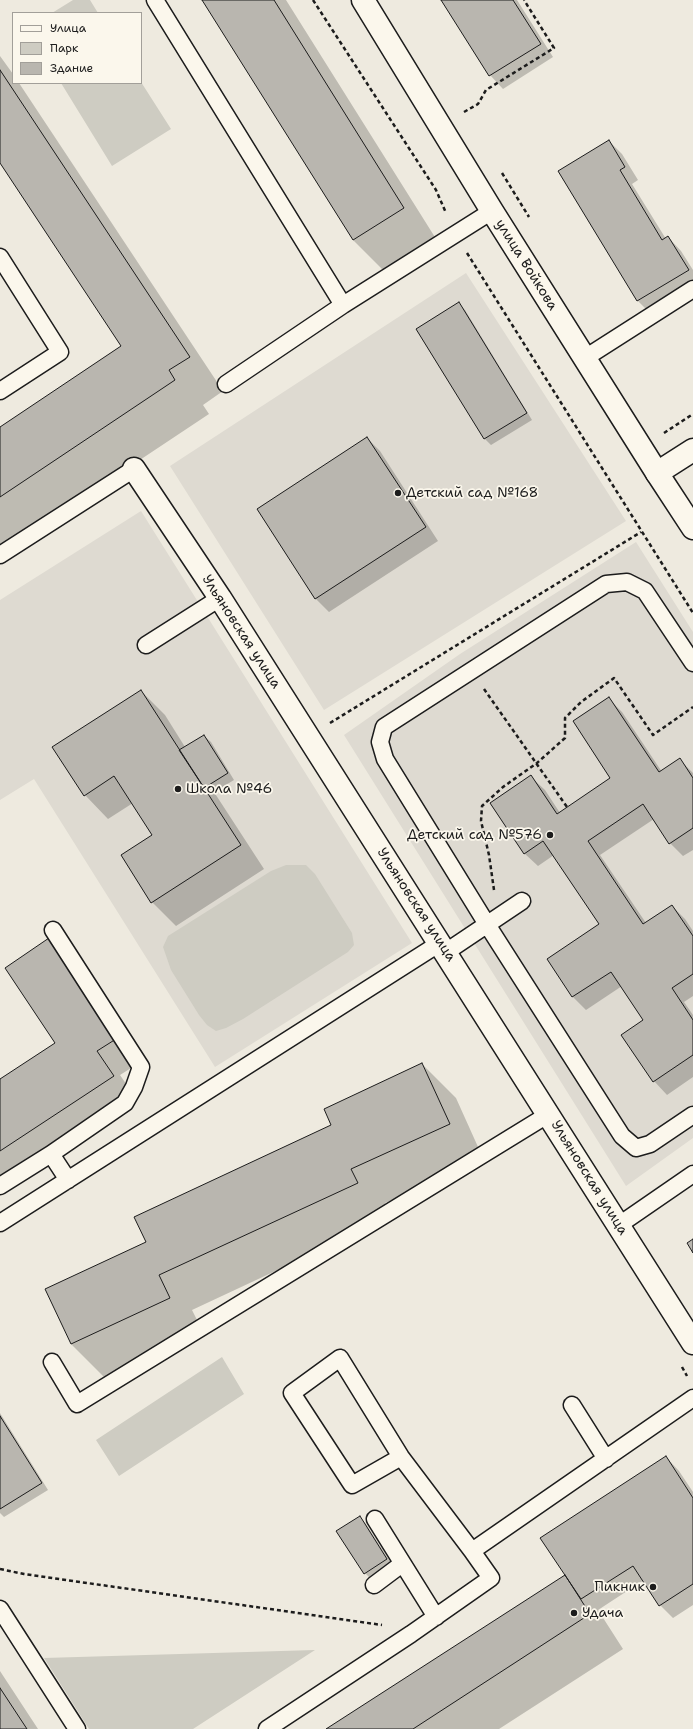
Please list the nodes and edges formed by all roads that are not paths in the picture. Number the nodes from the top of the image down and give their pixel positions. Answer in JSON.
{"nodes":[{"id":1,"x":155,"y":0,"type":"edge"},
{"id":2,"x":363,"y":0,"type":"edge"},
{"id":3,"x":492,"y":211,"type":"junction"},
{"id":4,"x":0,"y":257,"type":"edge"},
{"id":5,"x":693,"y":289,"type":"edge"},
{"id":6,"x":343,"y":305,"type":"junction"},
{"id":7,"x":585,"y":358,"type":"junction"},
{"id":8,"x":226,"y":384,"type":"dead end"},
{"id":9,"x":0,"y":391,"type":"edge"},
{"id":10,"x":693,"y":450,"type":"edge"},
{"id":11,"x":134,"y":470,"type":"joint"},
{"id":12,"x":657,"y":473,"type":"junction"},
{"id":13,"x":693,"y":528,"type":"edge"},
{"id":14,"x":0,"y":555,"type":"edge"},
{"id":15,"x":220,"y":598,"type":"junction"},
{"id":16,"x":146,"y":645,"type":"dead end"},
{"id":17,"x":693,"y":663,"type":"edge"},
{"id":18,"x":522,"y":901,"type":"dead end"},
{"id":19,"x":492,"y":923,"type":"junction"},
{"id":20,"x":53,"y":930,"type":"dead end"},
{"id":21,"x":443,"y":948,"type":"junction"},
{"id":22,"x":548,"y":1114,"type":"junction"},
{"id":23,"x":693,"y":1115,"type":"edge"},
{"id":24,"x":51,"y":1154,"type":"junction"},
{"id":25,"x":693,"y":1174,"type":"edge"},
{"id":26,"x":68,"y":1180,"type":"junction"},
{"id":27,"x":0,"y":1186,"type":"edge"},
{"id":28,"x":0,"y":1223,"type":"edge"},
{"id":29,"x":619,"y":1224,"type":"junction"},
{"id":30,"x":693,"y":1343,"type":"edge"},
{"id":31,"x":52,"y":1362,"type":"dead end"},
{"id":32,"x":693,"y":1398,"type":"edge"},
{"id":33,"x":572,"y":1405,"type":"dead end"},
{"id":34,"x":401,"y":1456,"type":"junction"},
{"id":35,"x":606,"y":1458,"type":"junction"},
{"id":36,"x":375,"y":1519,"type":"dead end"},
{"id":37,"x":472,"y":1552,"type":"junction"},
{"id":38,"x":402,"y":1564,"type":"junction"},
{"id":39,"x":374,"y":1585,"type":"dead end"},
{"id":40,"x":0,"y":1609,"type":"edge"},
{"id":41,"x":436,"y":1616,"type":"junction"},
{"id":42,"x":77,"y":1729,"type":"edge"},
{"id":43,"x":267,"y":1729,"type":"edge"}],
"edges":[{"from":1,"to":6,"type":"lane"},
{"from":2,"to":3,"type":"street","name":"улица Войкова"},
{"from":3,"to":6,"type":"lane"},
{"from":3,"to":7,"type":"street","name":"улица Войкова"},
{"from":4,"to":9,"type":"lane"},
{"from":5,"to":7,"type":"lane"},
{"from":6,"to":8,"type":"lane"},
{"from":7,"to":12,"type":"street","name":"улица Войкова"},
{"from":10,"to":12,"type":"street"},
{"from":11,"to":14,"type":"lane"},
{"from":11,"to":15,"type":"street","name":"Ульяновская улица"},
{"from":12,"to":13,"type":"street","name":"улица Войкова"},
{"from":15,"to":16,"type":"lane"},
{"from":15,"to":21,"type":"street","name":"Ульяновская улица"},
{"from":17,"to":19,"type":"lane"},
{"from":18,"to":19,"type":"lane"},
{"from":19,"to":21,"type":"lane"},
{"from":19,"to":23,"type":"lane"},
{"from":20,"to":24,"type":"lane"},
{"from":21,"to":22,"type":"street","name":"Ульяновская улица"},
{"from":21,"to":26,"type":"lane"},
{"from":22,"to":29,"type":"street","name":"Ульяновская улица"},
{"from":22,"to":31,"type":"lane"},
{"from":24,"to":26,"type":"lane"},
{"from":24,"to":27,"type":"lane"},
{"from":25,"to":29,"type":"lane"},
{"from":26,"to":28,"type":"lane"},
{"from":29,"to":30,"type":"street","name":"Ульяновская улица"},
{"from":32,"to":35,"type":"lane"},
{"from":33,"to":35,"type":"lane"},
{"from":34,"to":34,"type":"lane"},
{"from":34,"to":37,"type":"lane"},
{"from":35,"to":37,"type":"lane"},
{"from":36,"to":38,"type":"lane"},
{"from":37,"to":41,"type":"lane"},
{"from":38,"to":39,"type":"lane"},
{"from":38,"to":41,"type":"lane"},
{"from":40,"to":42,"type":"lane"},
{"from":41,"to":43,"type":"lane"}]}
